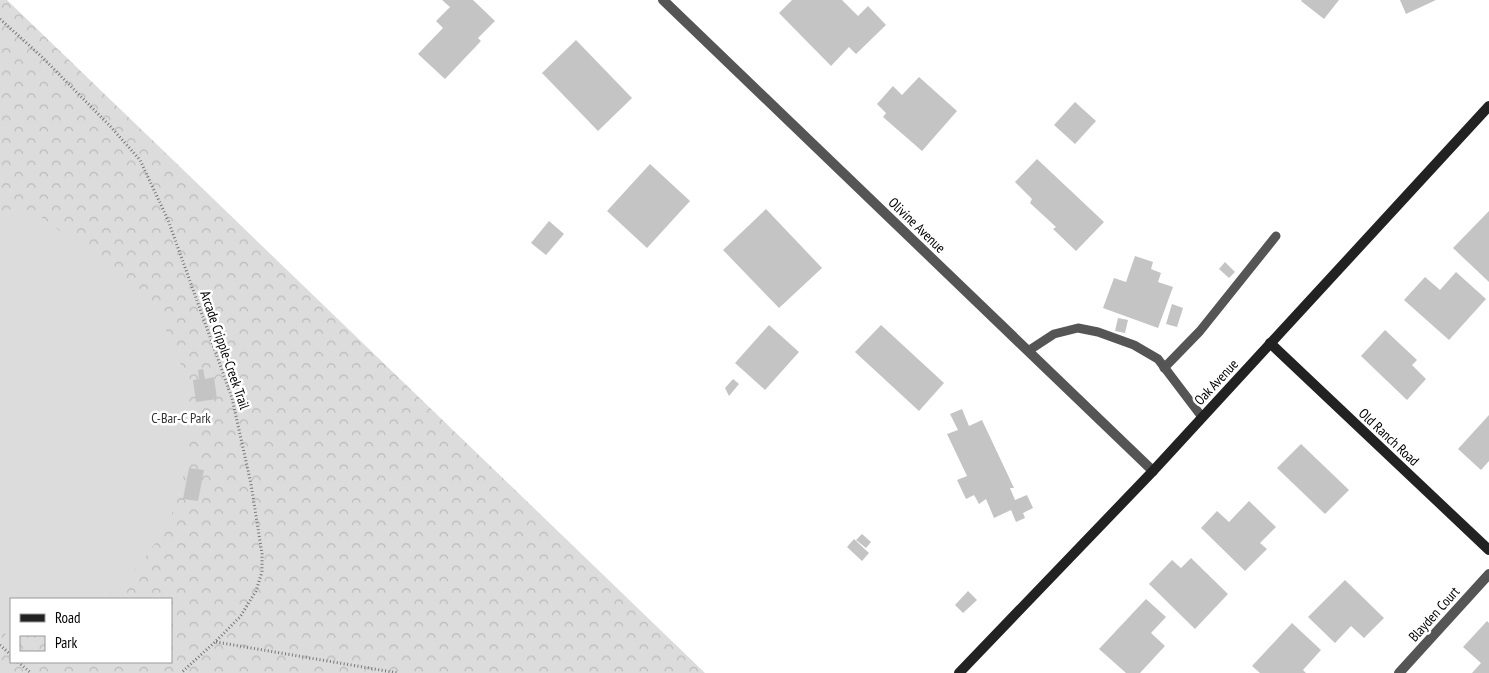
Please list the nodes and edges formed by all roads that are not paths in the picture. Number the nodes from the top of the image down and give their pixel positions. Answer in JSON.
{"nodes":[{"id":1,"x":663,"y":0,"type":"edge"},
{"id":2,"x":1489,"y":106,"type":"edge"},
{"id":3,"x":1276,"y":236,"type":"dead end"},
{"id":4,"x":1270,"y":343,"type":"junction"},
{"id":5,"x":1028,"y":351,"type":"junction"},
{"id":6,"x":1164,"y":368,"type":"junction"},
{"id":7,"x":1202,"y":417,"type":"junction"},
{"id":8,"x":1152,"y":471,"type":"junction"},
{"id":9,"x":1489,"y":550,"type":"edge"},
{"id":10,"x":1489,"y":574,"type":"edge"},
{"id":11,"x":958,"y":673,"type":"edge"},
{"id":12,"x":1399,"y":673,"type":"edge"}],
"edges":[{"from":1,"to":5,"type":"street","name":"Olivine Avenue"},
{"from":2,"to":4,"type":"main road","name":"Oak Avenue"},
{"from":3,"to":6,"type":"lane"},
{"from":4,"to":7,"type":"main road","name":"Oak Avenue"},
{"from":4,"to":9,"type":"main road","name":"Old Ranch Road"},
{"from":5,"to":6,"type":"lane"},
{"from":5,"to":8,"type":"street","name":"Olivine Avenue"},
{"from":6,"to":7,"type":"lane"},
{"from":7,"to":8,"type":"main road","name":"Oak Avenue"},
{"from":8,"to":11,"type":"main road","name":"Oak Avenue"},
{"from":10,"to":12,"type":"street","name":"Blayden Court"}]}
